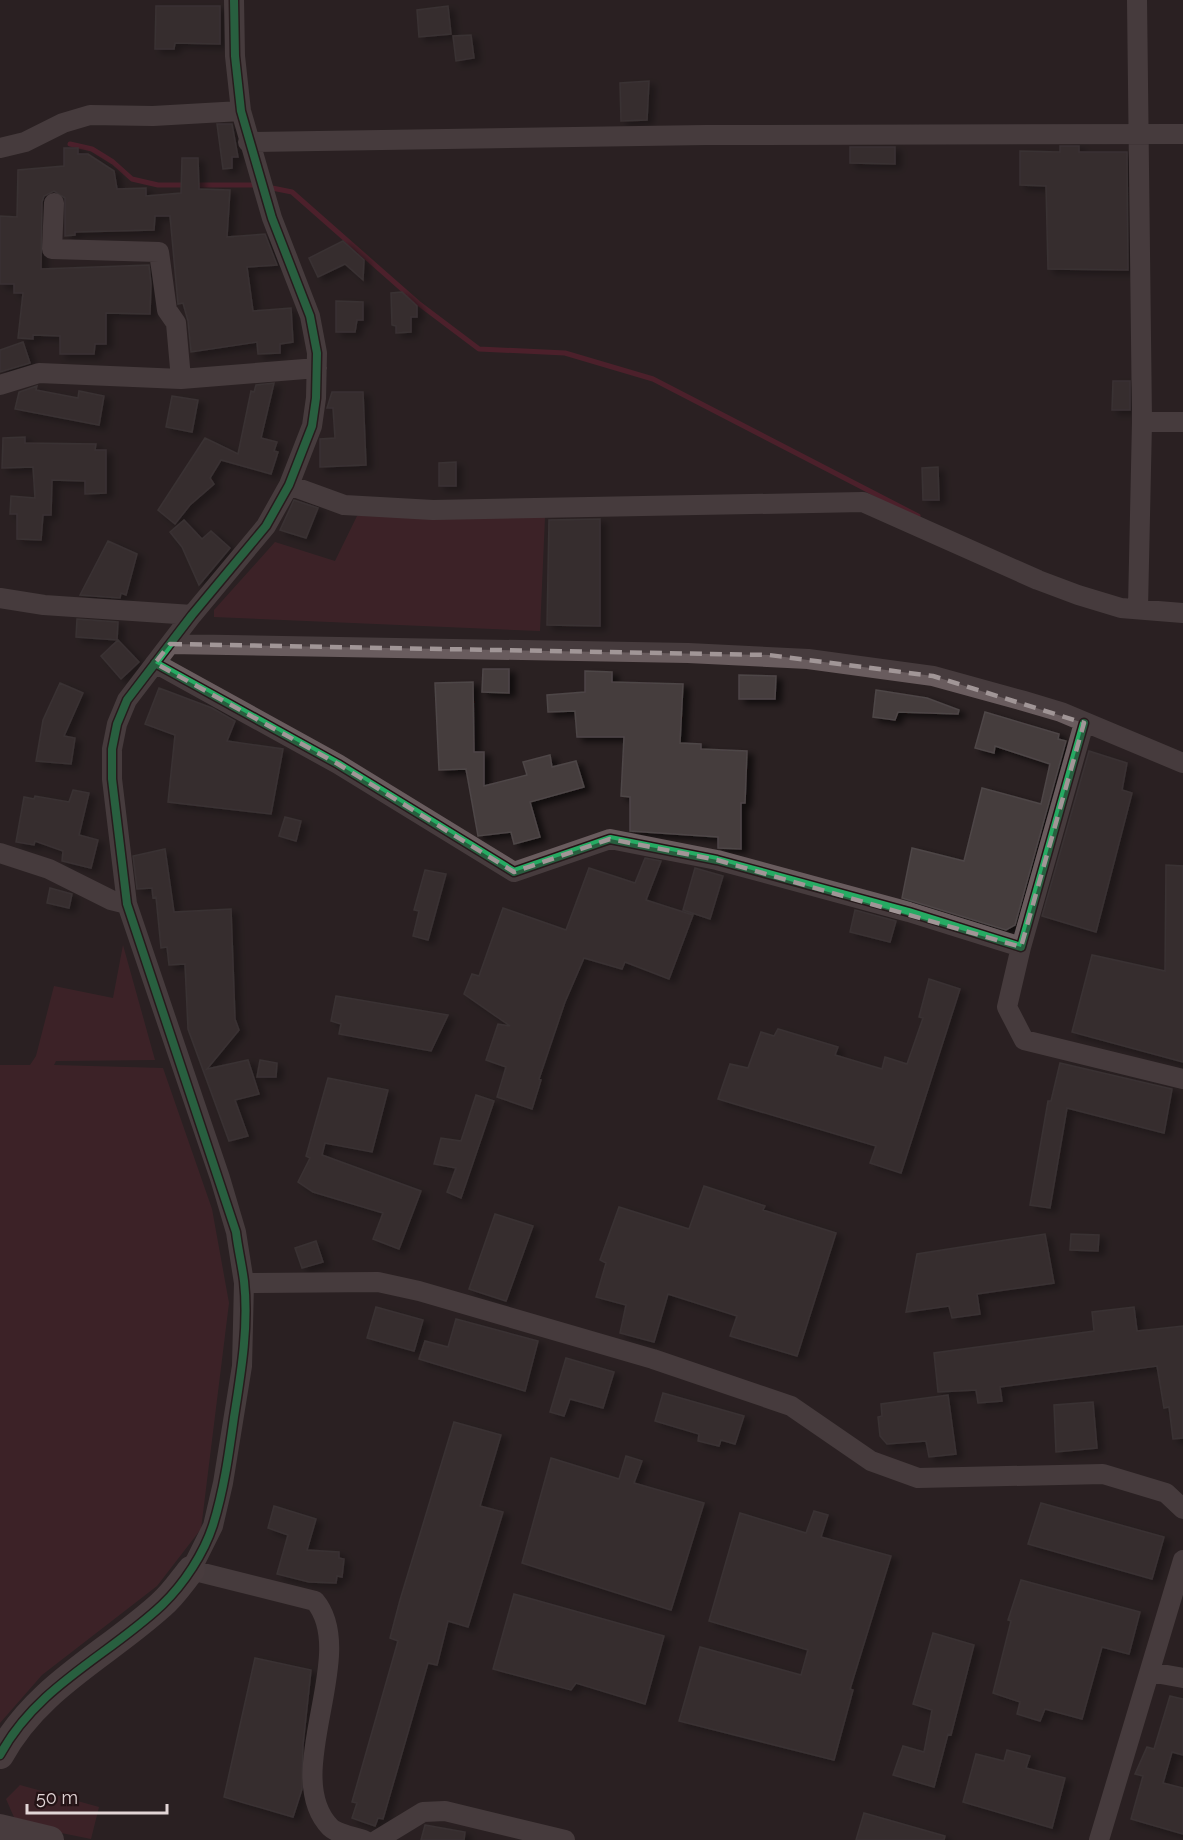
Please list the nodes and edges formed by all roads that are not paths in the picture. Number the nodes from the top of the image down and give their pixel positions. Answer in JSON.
{"nodes":[{"id":1,"x":234,"y":0,"type":"edge"},
{"id":2,"x":1137,"y":0,"type":"edge"},
{"id":3,"x":241,"y":111,"type":"junction"},
{"id":4,"x":1183,"y":134,"type":"edge"},
{"id":5,"x":1141,"y":135,"type":"junction"},
{"id":6,"x":248,"y":142,"type":"junction"},
{"id":7,"x":0,"y":148,"type":"edge"},
{"id":8,"x":54,"y":203,"type":"dead end"},
{"id":9,"x":317,"y":368,"type":"junction"},
{"id":10,"x":182,"y":379,"type":"junction"},
{"id":11,"x":0,"y":385,"type":"edge"},
{"id":12,"x":1142,"y":422,"type":"junction"},
{"id":13,"x":1183,"y":422,"type":"edge"},
{"id":14,"x":289,"y":485,"type":"junction"},
{"id":15,"x":0,"y":598,"type":"edge"},
{"id":16,"x":1139,"y":601,"type":"junction"},
{"id":17,"x":1183,"y":613,"type":"edge"},
{"id":18,"x":192,"y":615,"type":"junction"},
{"id":19,"x":170,"y":644,"type":"junction"},
{"id":20,"x":154,"y":663,"type":"junction"},
{"id":21,"x":1084,"y":723,"type":"junction"},
{"id":22,"x":1183,"y":763,"type":"edge"},
{"id":23,"x":0,"y":853,"type":"edge"},
{"id":24,"x":127,"y":904,"type":"junction"},
{"id":25,"x":1021,"y":947,"type":"junction"},
{"id":26,"x":1183,"y":1079,"type":"edge"},
{"id":27,"x":244,"y":1283,"type":"junction"},
{"id":28,"x":1183,"y":1509,"type":"edge"},
{"id":29,"x":1183,"y":1560,"type":"edge"},
{"id":30,"x":191,"y":1570,"type":"junction"},
{"id":31,"x":1150,"y":1672,"type":"junction"},
{"id":32,"x":1183,"y":1678,"type":"edge"},
{"id":33,"x":0,"y":1755,"type":"edge"},
{"id":34,"x":0,"y":1828,"type":"edge"},
{"id":35,"x":50,"y":1840,"type":"edge"},
{"id":36,"x":364,"y":1840,"type":"edge"},
{"id":37,"x":376,"y":1840,"type":"edge"},
{"id":38,"x":565,"y":1840,"type":"edge"},
{"id":39,"x":1099,"y":1840,"type":"edge"}],
"edges":[{"from":1,"to":3,"type":"street"},
{"from":2,"to":5,"type":"street"},
{"from":3,"to":6,"type":"street"},
{"from":3,"to":7,"type":"street"},
{"from":4,"to":5,"type":"street"},
{"from":5,"to":6,"type":"street"},
{"from":5,"to":12,"type":"street"},
{"from":6,"to":9,"type":"street"},
{"from":8,"to":10,"type":"street"},
{"from":9,"to":10,"type":"street"},
{"from":9,"to":14,"type":"street"},
{"from":10,"to":11,"type":"street"},
{"from":12,"to":13,"type":"street"},
{"from":12,"to":16,"type":"street"},
{"from":14,"to":16,"type":"street"},
{"from":14,"to":18,"type":"street"},
{"from":15,"to":18,"type":"street"},
{"from":16,"to":17,"type":"street"},
{"from":18,"to":19,"type":"street"},
{"from":19,"to":20,"type":"street"},
{"from":19,"to":21,"type":"street"},
{"from":20,"to":24,"type":"street"},
{"from":20,"to":25,"type":"street"},
{"from":21,"to":22,"type":"street"},
{"from":21,"to":25,"type":"street"},
{"from":23,"to":24,"type":"street"},
{"from":24,"to":27,"type":"street"},
{"from":25,"to":26,"type":"street"},
{"from":27,"to":28,"type":"street"},
{"from":27,"to":30,"type":"street"},
{"from":29,"to":31,"type":"street"},
{"from":30,"to":33,"type":"street"},
{"from":30,"to":36,"type":"street"},
{"from":31,"to":32,"type":"street"},
{"from":31,"to":39,"type":"street"},
{"from":34,"to":35,"type":"street"},
{"from":37,"to":38,"type":"street"}]}
